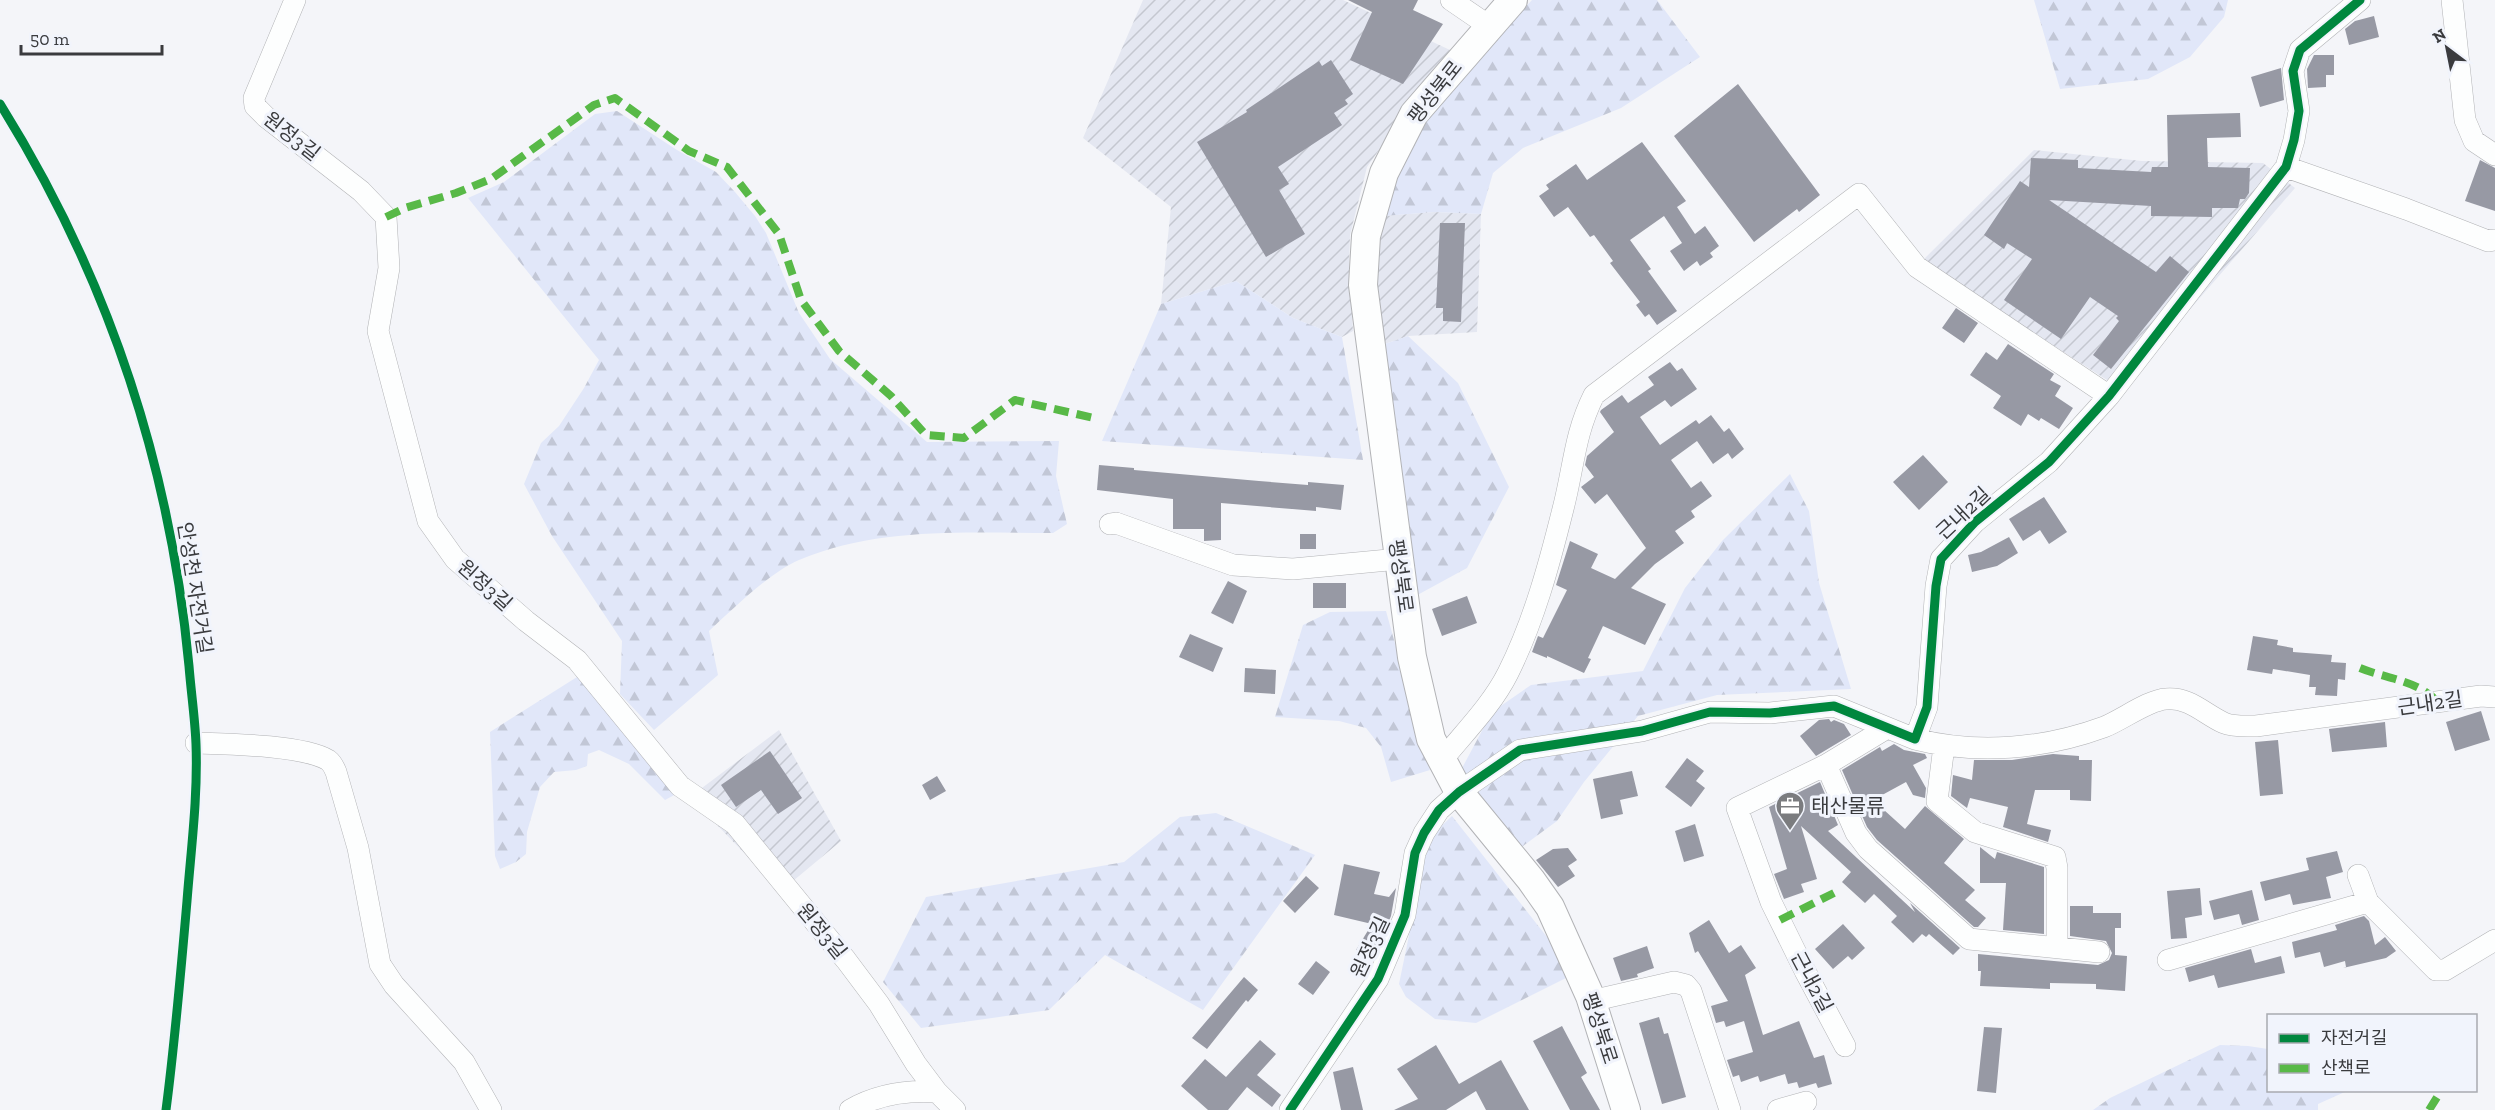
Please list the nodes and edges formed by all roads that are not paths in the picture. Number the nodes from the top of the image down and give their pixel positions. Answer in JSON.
{"nodes":[{"id":1,"x":296,"y":0,"type":"edge"},
{"id":2,"x":1451,"y":0,"type":"edge"},
{"id":3,"x":1514,"y":0,"type":"edge"},
{"id":4,"x":2360,"y":0,"type":"edge"},
{"id":5,"x":2452,"y":0,"type":"edge"},
{"id":6,"x":1489,"y":26,"type":"junction"},
{"id":7,"x":2495,"y":155,"type":"edge"},
{"id":8,"x":2286,"y":167,"type":"junction"},
{"id":9,"x":2495,"y":240,"type":"edge"},
{"id":10,"x":2109,"y":396,"type":"junction"},
{"id":11,"x":1110,"y":524,"type":"dead end"},
{"id":12,"x":1399,"y":559,"type":"junction"},
{"id":13,"x":2495,"y":697,"type":"edge"},
{"id":14,"x":1887,"y":728,"type":"junction"},
{"id":15,"x":1915,"y":739,"type":"junction"},
{"id":16,"x":196,"y":743,"type":"dead end"},
{"id":17,"x":1944,"y":746,"type":"junction"},
{"id":18,"x":1442,"y":760,"type":"junction"},
{"id":19,"x":1826,"y":765,"type":"junction"},
{"id":20,"x":1459,"y":792,"type":"junction"},
{"id":21,"x":2358,"y":875,"type":"dead end"},
{"id":22,"x":2368,"y":902,"type":"junction"},
{"id":23,"x":2495,"y":940,"type":"edge"},
{"id":24,"x":2057,"y":947,"type":"junction"},
{"id":25,"x":2099,"y":952,"type":"dead end"},
{"id":26,"x":2168,"y":960,"type":"dead end"},
{"id":27,"x":1591,"y":1001,"type":"junction"},
{"id":28,"x":1845,"y":1046,"type":"dead end"},
{"id":29,"x":937,"y":1092,"type":"junction"},
{"id":30,"x":1806,"y":1102,"type":"dead end"},
{"id":31,"x":491,"y":1110,"type":"edge"},
{"id":32,"x":850,"y":1110,"type":"edge"},
{"id":33,"x":955,"y":1110,"type":"edge"},
{"id":34,"x":1290,"y":1110,"type":"edge"},
{"id":35,"x":1626,"y":1110,"type":"edge"},
{"id":36,"x":1730,"y":1110,"type":"edge"},
{"id":37,"x":1778,"y":1110,"type":"edge"}],
"edges":[{"from":1,"to":29,"type":"street","name":"원정3길"},
{"from":2,"to":6,"type":"street"},
{"from":3,"to":6,"type":"street","name":"팽성북로"},
{"from":4,"to":8,"type":"street","name":"근내2길"},
{"from":5,"to":7,"type":"street"},
{"from":6,"to":12,"type":"street","name":"팽성북로"},
{"from":8,"to":9,"type":"street"},
{"from":8,"to":10,"type":"street","name":"근내2길"},
{"from":10,"to":15,"type":"street","name":"근내2길"},
{"from":10,"to":18,"type":"street"},
{"from":11,"to":12,"type":"street"},
{"from":12,"to":18,"type":"street","name":"팽성북로"},
{"from":13,"to":17,"type":"street","name":"근내2길"},
{"from":14,"to":15,"type":"street","name":"근내2길"},
{"from":14,"to":19,"type":"street","name":"근내2길"},
{"from":14,"to":20,"type":"street","name":"근내2길"},
{"from":15,"to":17,"type":"street","name":"근내2길"},
{"from":16,"to":31,"type":"street"},
{"from":17,"to":24,"type":"street"},
{"from":18,"to":20,"type":"street","name":"팽성북로"},
{"from":19,"to":24,"type":"street"},
{"from":19,"to":28,"type":"street","name":"근내2길"},
{"from":20,"to":27,"type":"street","name":"팽성북로"},
{"from":20,"to":34,"type":"street","name":"원정3길"},
{"from":21,"to":22,"type":"street"},
{"from":22,"to":23,"type":"street"},
{"from":22,"to":26,"type":"street"},
{"from":24,"to":25,"type":"street"},
{"from":27,"to":35,"type":"street","name":"팽성북로"},
{"from":27,"to":36,"type":"street"},
{"from":29,"to":32,"type":"street"},
{"from":29,"to":33,"type":"street","name":"원정3길"},
{"from":30,"to":37,"type":"street"}]}
